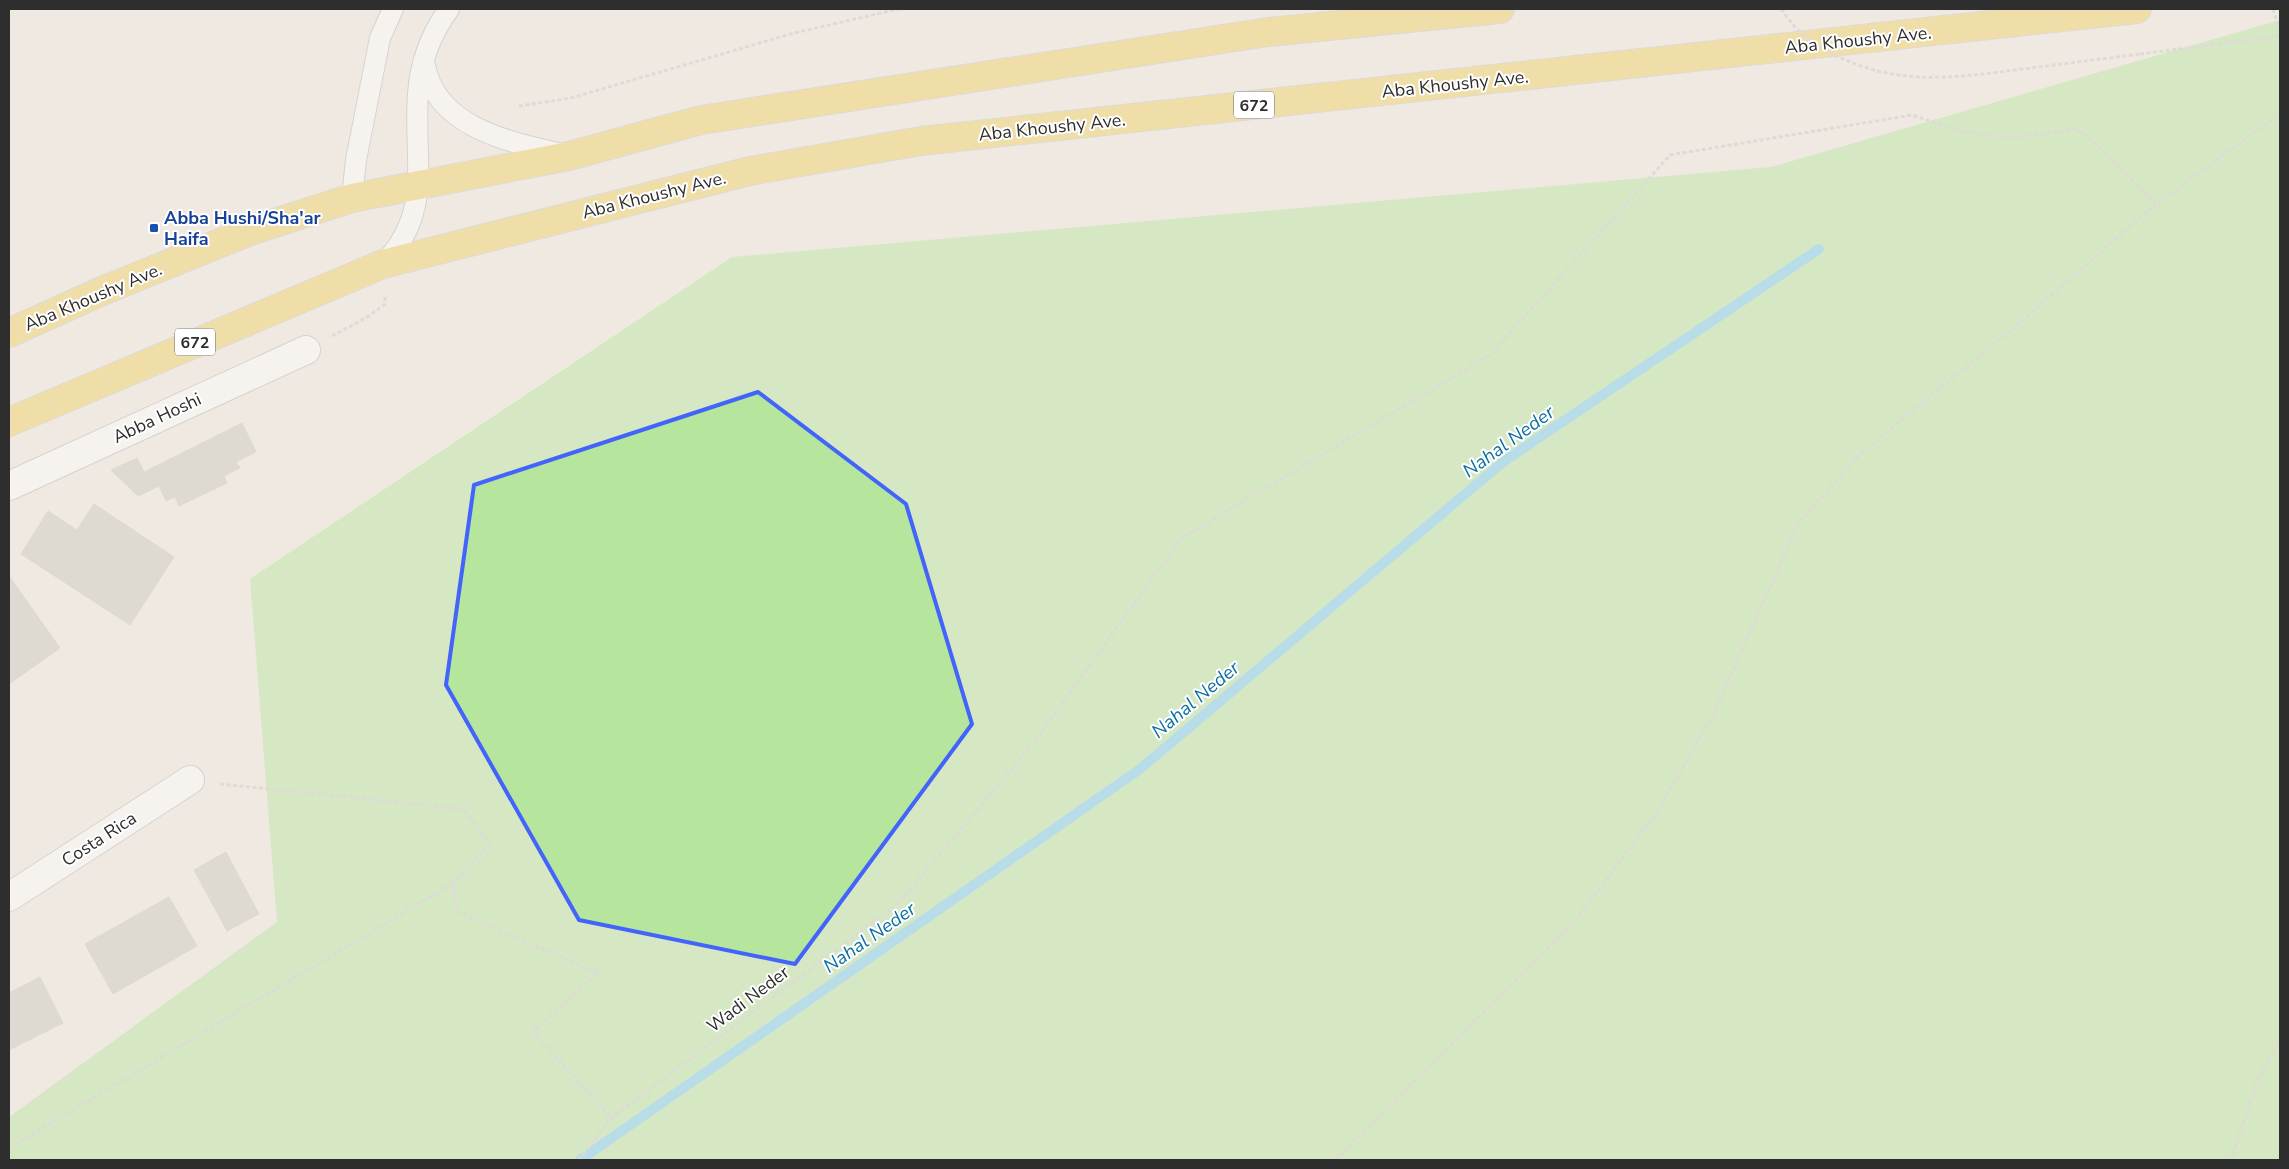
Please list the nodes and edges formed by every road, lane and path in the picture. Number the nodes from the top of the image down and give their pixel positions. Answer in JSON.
{"nodes":[{"id":1,"x":393,"y":9,"type":"edge"},
{"id":2,"x":449,"y":9,"type":"edge"},
{"id":3,"x":899,"y":9,"type":"edge"},
{"id":4,"x":1500,"y":9,"type":"edge"},
{"id":5,"x":1781,"y":9,"type":"edge"},
{"id":6,"x":2137,"y":9,"type":"edge"},
{"id":7,"x":2273,"y":9,"type":"edge"},
{"id":8,"x":2280,"y":31,"type":"edge"},
{"id":9,"x":2280,"y":36,"type":"edge"},
{"id":10,"x":424,"y":61,"type":"junction"},
{"id":11,"x":519,"y":106,"type":"dead end"},
{"id":12,"x":2280,"y":114,"type":"edge"},
{"id":13,"x":569,"y":156,"type":"junction"},
{"id":14,"x":418,"y":185,"type":"junction"},
{"id":15,"x":352,"y":198,"type":"junction"},
{"id":16,"x":2156,"y":204,"type":"junction"},
{"id":17,"x":382,"y":264,"type":"junction"},
{"id":18,"x":9,"y":333,"type":"edge"},
{"id":19,"x":306,"y":350,"type":"joint"},
{"id":20,"x":9,"y":422,"type":"edge"},
{"id":21,"x":9,"y":486,"type":"edge"},
{"id":22,"x":190,"y":780,"type":"joint"},
{"id":23,"x":452,"y":884,"type":"junction"},
{"id":24,"x":9,"y":897,"type":"edge"},
{"id":25,"x":2280,"y":1041,"type":"edge"},
{"id":26,"x":611,"y":1118,"type":"junction"},
{"id":27,"x":9,"y":1148,"type":"edge"},
{"id":28,"x":579,"y":1160,"type":"edge"},
{"id":29,"x":1334,"y":1160,"type":"edge"},
{"id":30,"x":2231,"y":1160,"type":"edge"}],
"edges":[{"from":1,"to":15,"type":"lane"},
{"from":2,"to":10,"type":"lane"},
{"from":3,"to":11,"type":"path"},
{"from":4,"to":13,"type":"main road","name":"Aba Khoushy Ave."},
{"from":5,"to":9,"type":"path","bridge":true},
{"from":6,"to":17,"type":"main road","name":"Aba Khoushy Ave.","number":"672"},
{"from":7,"to":8,"type":"path"},
{"from":10,"to":13,"type":"lane"},
{"from":10,"to":14,"type":"lane"},
{"from":12,"to":16,"type":"path"},
{"from":13,"to":14,"type":"main road","name":"Aba Khoushy Ave."},
{"from":14,"to":15,"type":"main road","name":"Aba Khoushy Ave."},
{"from":14,"to":17,"type":"lane"},
{"from":15,"to":18,"type":"main road","name":"Aba Khoushy Ave."},
{"from":16,"to":26,"type":"path","name":"Wadi Neder"},
{"from":16,"to":29,"type":"path"},
{"from":17,"to":19,"type":"path"},
{"from":17,"to":20,"type":"main road","name":"Aba Khoushy Ave.","number":"672"},
{"from":19,"to":21,"type":"street","name":"Abba Hoshi"},
{"from":22,"to":23,"type":"path"},
{"from":22,"to":24,"type":"street","name":"Costa Rica"},
{"from":23,"to":26,"type":"path"},
{"from":23,"to":27,"type":"path"},
{"from":25,"to":30,"type":"path"},
{"from":26,"to":28,"type":"path","name":"Wadi Neder"}]}
